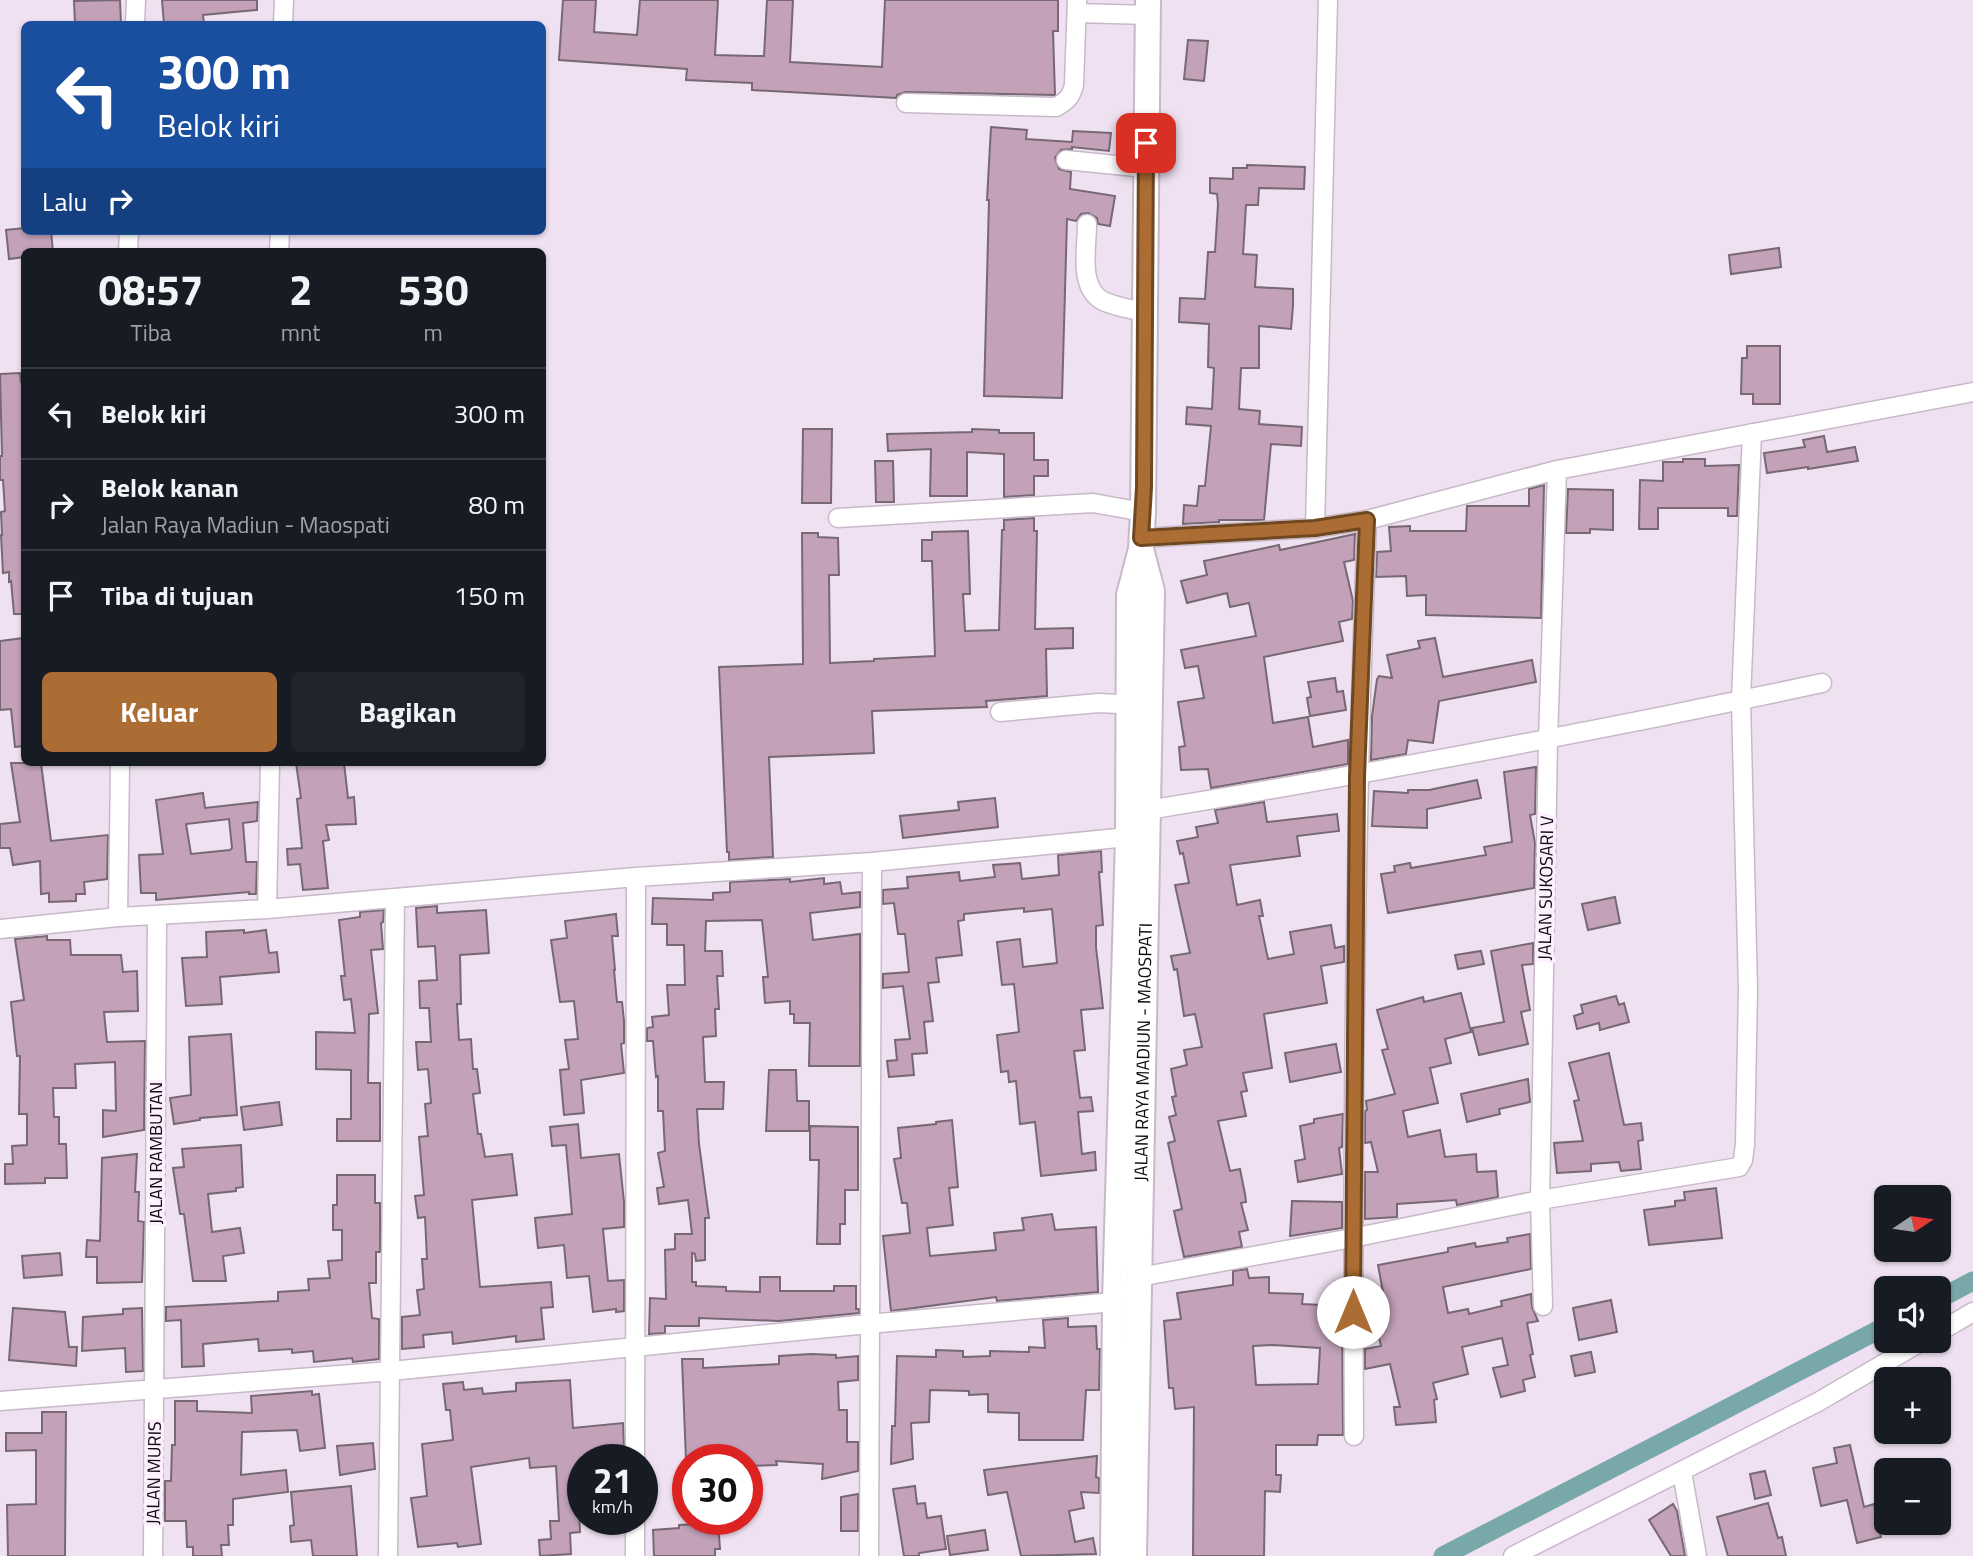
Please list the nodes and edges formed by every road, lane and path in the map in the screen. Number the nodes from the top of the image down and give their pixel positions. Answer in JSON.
{"nodes":[{"id":1,"x":136,"y":0,"type":"edge"},
{"id":2,"x":284,"y":0,"type":"edge"},
{"id":3,"x":1328,"y":0,"type":"edge"},
{"id":4,"x":1077,"y":7,"type":"edge"},
{"id":5,"x":1148,"y":8,"type":"edge"},
{"id":6,"x":135,"y":21,"type":"edge"},
{"id":7,"x":284,"y":21,"type":"edge"},
{"id":8,"x":906,"y":103,"type":"dead end"},
{"id":9,"x":1066,"y":160,"type":"dead end"},
{"id":10,"x":1146,"y":169,"type":"junction"},
{"id":11,"x":1087,"y":224,"type":"dead end"},
{"id":12,"x":1146,"y":313,"type":"junction"},
{"id":13,"x":1973,"y":392,"type":"edge"},
{"id":14,"x":1752,"y":433,"type":"junction"},
{"id":15,"x":1557,"y":470,"type":"junction"},
{"id":16,"x":1143,"y":512,"type":"junction"},
{"id":17,"x":838,"y":518,"type":"dead end"},
{"id":18,"x":1367,"y":520,"type":"junction"},
{"id":19,"x":1315,"y":528,"type":"junction"},
{"id":20,"x":1141,"y":543,"type":"junction"},
{"id":21,"x":1822,"y":682,"type":"dead end"},
{"id":22,"x":1741,"y":700,"type":"junction"},
{"id":23,"x":1140,"y":705,"type":"junction"},
{"id":24,"x":1000,"y":712,"type":"dead end"},
{"id":25,"x":1548,"y":740,"type":"junction"},
{"id":26,"x":120,"y":766,"type":"edge"},
{"id":27,"x":270,"y":766,"type":"edge"},
{"id":28,"x":1357,"y":776,"type":"junction"},
{"id":29,"x":1148,"y":810,"type":"junction"},
{"id":30,"x":1128,"y":837,"type":"junction"},
{"id":31,"x":872,"y":862,"type":"junction"},
{"id":32,"x":636,"y":877,"type":"junction"},
{"id":33,"x":395,"y":898,"type":"junction"},
{"id":34,"x":267,"y":909,"type":"junction"},
{"id":35,"x":157,"y":916,"type":"junction"},
{"id":36,"x":118,"y":917,"type":"junction"},
{"id":37,"x":0,"y":929,"type":"edge"},
{"id":38,"x":1131,"y":1130,"type":"junction"},
{"id":39,"x":1540,"y":1200,"type":"junction"},
{"id":40,"x":1352,"y":1238,"type":"junction"},
{"id":41,"x":1139,"y":1277,"type":"junction"},
{"id":42,"x":1115,"y":1302,"type":"junction"},
{"id":43,"x":1544,"y":1306,"type":"dead end"},
{"id":44,"x":1973,"y":1312,"type":"edge"},
{"id":45,"x":868,"y":1324,"type":"junction"},
{"id":46,"x":1951,"y":1325,"type":"edge"},
{"id":47,"x":636,"y":1346,"type":"junction"},
{"id":48,"x":1902,"y":1353,"type":"edge"},
{"id":49,"x":391,"y":1371,"type":"junction"},
{"id":50,"x":156,"y":1390,"type":"junction"},
{"id":51,"x":0,"y":1401,"type":"edge"},
{"id":52,"x":1354,"y":1436,"type":"dead end"},
{"id":53,"x":635,"y":1444,"type":"edge"},
{"id":54,"x":1682,"y":1472,"type":"junction"},
{"id":55,"x":635,"y":1535,"type":"edge"},
{"id":56,"x":153,"y":1556,"type":"edge"},
{"id":57,"x":388,"y":1556,"type":"edge"},
{"id":58,"x":635,"y":1556,"type":"edge"},
{"id":59,"x":869,"y":1556,"type":"edge"},
{"id":60,"x":1113,"y":1556,"type":"edge"},
{"id":61,"x":1134,"y":1556,"type":"edge"},
{"id":62,"x":1513,"y":1556,"type":"edge"},
{"id":63,"x":1697,"y":1556,"type":"edge"}],
"edges":[{"from":1,"to":6,"type":"street"},
{"from":2,"to":7,"type":"street"},
{"from":3,"to":19,"type":"street"},
{"from":4,"to":5,"type":"street"},
{"from":4,"to":8,"type":"street"},
{"from":5,"to":10,"type":"highway","name":"JALAN RAYA MADIUN - MAOSPATI"},
{"from":9,"to":10,"type":"street"},
{"from":10,"to":12,"type":"highway","name":"JALAN RAYA MADIUN - MAOSPATI"},
{"from":11,"to":12,"type":"street"},
{"from":12,"to":16,"type":"highway","name":"JALAN RAYA MADIUN - MAOSPATI"},
{"from":13,"to":14,"type":"street"},
{"from":14,"to":15,"type":"street"},
{"from":14,"to":22,"type":"street"},
{"from":15,"to":18,"type":"street"},
{"from":15,"to":25,"type":"street","name":"JALAN SUKOSARI V"},
{"from":16,"to":17,"type":"street"},
{"from":16,"to":20,"type":"highway","name":"JALAN RAYA MADIUN - MAOSPATI"},
{"from":18,"to":19,"type":"street"},
{"from":18,"to":28,"type":"street"},
{"from":19,"to":20,"type":"street"},
{"from":20,"to":23,"type":"highway","name":"JALAN RAYA MADIUN - MAOSPATI"},
{"from":21,"to":22,"type":"street"},
{"from":22,"to":25,"type":"street"},
{"from":22,"to":39,"type":"street"},
{"from":23,"to":24,"type":"street"},
{"from":23,"to":29,"type":"highway","name":"JALAN RAYA MADIUN - MAOSPATI"},
{"from":23,"to":30,"type":"highway","name":"JALAN RAYA MADIUN - MAOSPATI"},
{"from":25,"to":28,"type":"street"},
{"from":25,"to":39,"type":"street","name":"JALAN SUKOSARI V"},
{"from":26,"to":36,"type":"street"},
{"from":27,"to":34,"type":"street"},
{"from":28,"to":29,"type":"street"},
{"from":28,"to":40,"type":"street"},
{"from":29,"to":38,"type":"highway","name":"JALAN RAYA MADIUN - MAOSPATI"},
{"from":30,"to":31,"type":"street"},
{"from":30,"to":38,"type":"highway","name":"JALAN RAYA MADIUN - MAOSPATI"},
{"from":31,"to":32,"type":"street"},
{"from":31,"to":45,"type":"street"},
{"from":32,"to":33,"type":"street"},
{"from":32,"to":47,"type":"street"},
{"from":33,"to":34,"type":"street"},
{"from":33,"to":49,"type":"street"},
{"from":34,"to":35,"type":"street"},
{"from":35,"to":36,"type":"street"},
{"from":35,"to":50,"type":"street","name":"JALAN RAMBUTAN"},
{"from":36,"to":37,"type":"street"},
{"from":38,"to":41,"type":"highway","name":"JALAN RAYA MADIUN - MAOSPATI"},
{"from":38,"to":42,"type":"highway","name":"JALAN RAYA MADIUN - MAOSPATI"},
{"from":39,"to":40,"type":"street"},
{"from":39,"to":43,"type":"street","name":"JALAN SUKOSARI V"},
{"from":40,"to":41,"type":"street"},
{"from":40,"to":52,"type":"street"},
{"from":41,"to":61,"type":"highway","name":"JALAN RAYA MADIUN - MAOSPATI"},
{"from":42,"to":45,"type":"street"},
{"from":42,"to":60,"type":"highway","name":"JALAN RAYA MADIUN - MAOSPATI"},
{"from":44,"to":46,"type":"street"},
{"from":45,"to":47,"type":"street"},
{"from":45,"to":59,"type":"street"},
{"from":47,"to":49,"type":"street"},
{"from":47,"to":53,"type":"street"},
{"from":48,"to":54,"type":"street"},
{"from":49,"to":50,"type":"street"},
{"from":49,"to":57,"type":"street"},
{"from":50,"to":51,"type":"street"},
{"from":50,"to":56,"type":"street","name":"JALAN MURIS"},
{"from":54,"to":62,"type":"street"},
{"from":54,"to":63,"type":"street"},
{"from":55,"to":58,"type":"street"}]}
